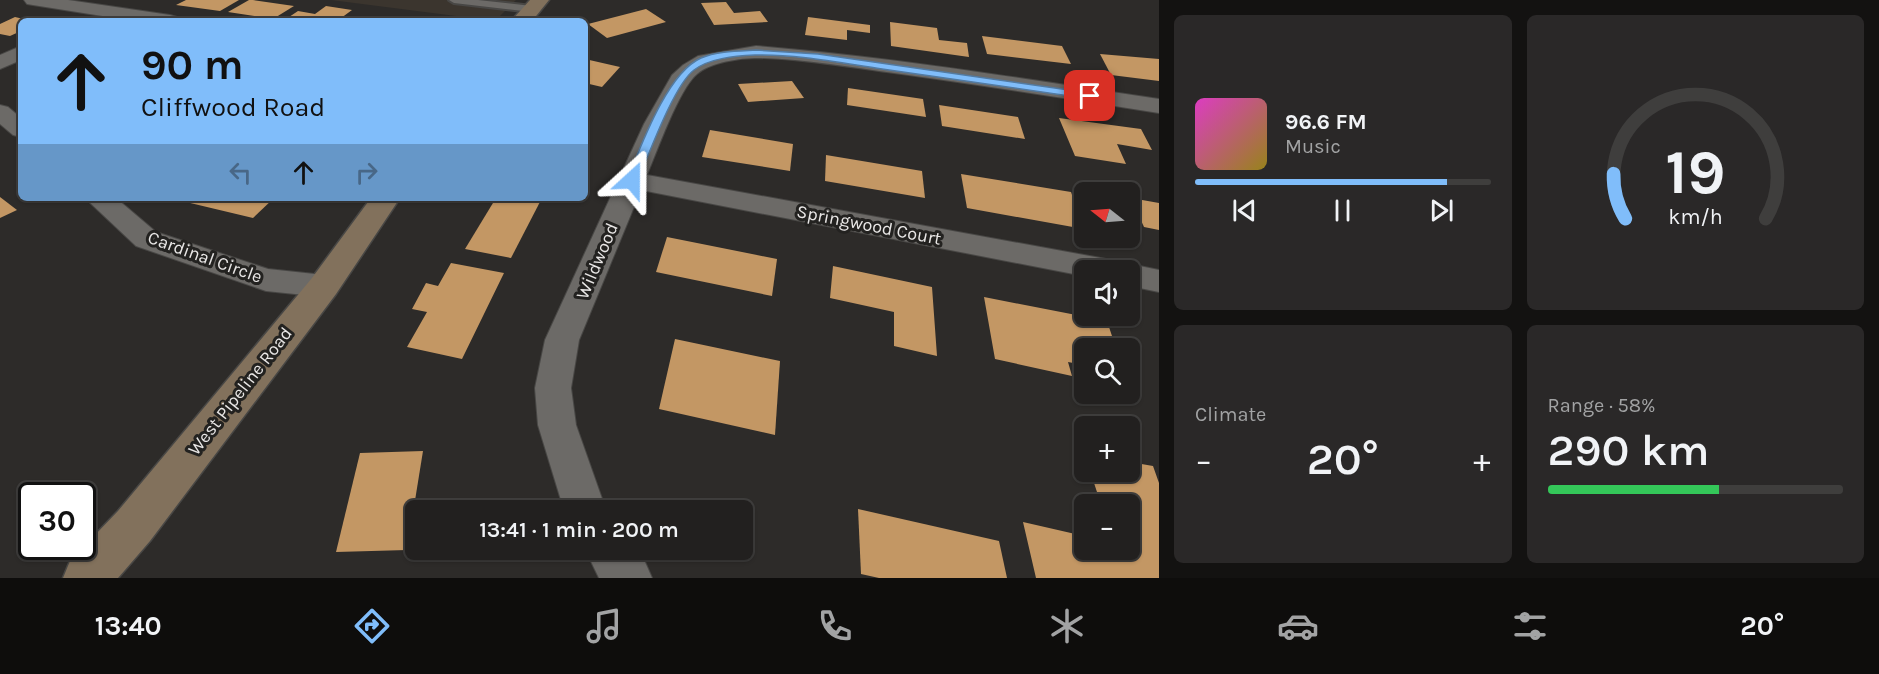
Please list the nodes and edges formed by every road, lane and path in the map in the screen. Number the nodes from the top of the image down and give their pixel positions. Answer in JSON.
{"nodes":[{"id":1,"x":33,"y":0,"type":"edge"},
{"id":2,"x":454,"y":0,"type":"edge"},
{"id":3,"x":531,"y":10,"type":"edge"},
{"id":4,"x":104,"y":11,"type":"junction"},
{"id":5,"x":90,"y":18,"type":"edge"},
{"id":6,"x":150,"y":18,"type":"edge"},
{"id":7,"x":18,"y":54,"type":"edge"},
{"id":8,"x":0,"y":63,"type":"edge"},
{"id":9,"x":1159,"y":106,"type":"edge"},
{"id":10,"x":0,"y":112,"type":"edge"},
{"id":11,"x":18,"y":127,"type":"edge"},
{"id":12,"x":632,"y":180,"type":"junction"},
{"id":13,"x":102,"y":201,"type":"edge"},
{"id":14,"x":384,"y":201,"type":"edge"},
{"id":15,"x":1074,"y":264,"type":"edge"},
{"id":16,"x":1140,"y":276,"type":"edge"},
{"id":17,"x":1159,"y":281,"type":"edge"},
{"id":18,"x":324,"y":286,"type":"junction"},
{"id":19,"x":582,"y":500,"type":"edge"},
{"id":20,"x":87,"y":578,"type":"edge"}],
"edges":[{"from":1,"to":4,"type":"street"},
{"from":2,"to":3,"type":"lane"},
{"from":4,"to":5,"type":"street"},
{"from":4,"to":6,"type":"street"},
{"from":7,"to":8,"type":"street"},
{"from":9,"to":12,"type":"street","name":"Wildwood"},
{"from":10,"to":11,"type":"street"},
{"from":12,"to":15,"type":"street","name":"Springwood Court"},
{"from":12,"to":19,"type":"street","name":"Wildwood"},
{"from":13,"to":18,"type":"street","name":"Cardinal Circle"},
{"from":14,"to":18,"type":"main road","name":"West Pipeline Road"},
{"from":16,"to":17,"type":"street"},
{"from":18,"to":20,"type":"main road","name":"West Pipeline Road"}]}
